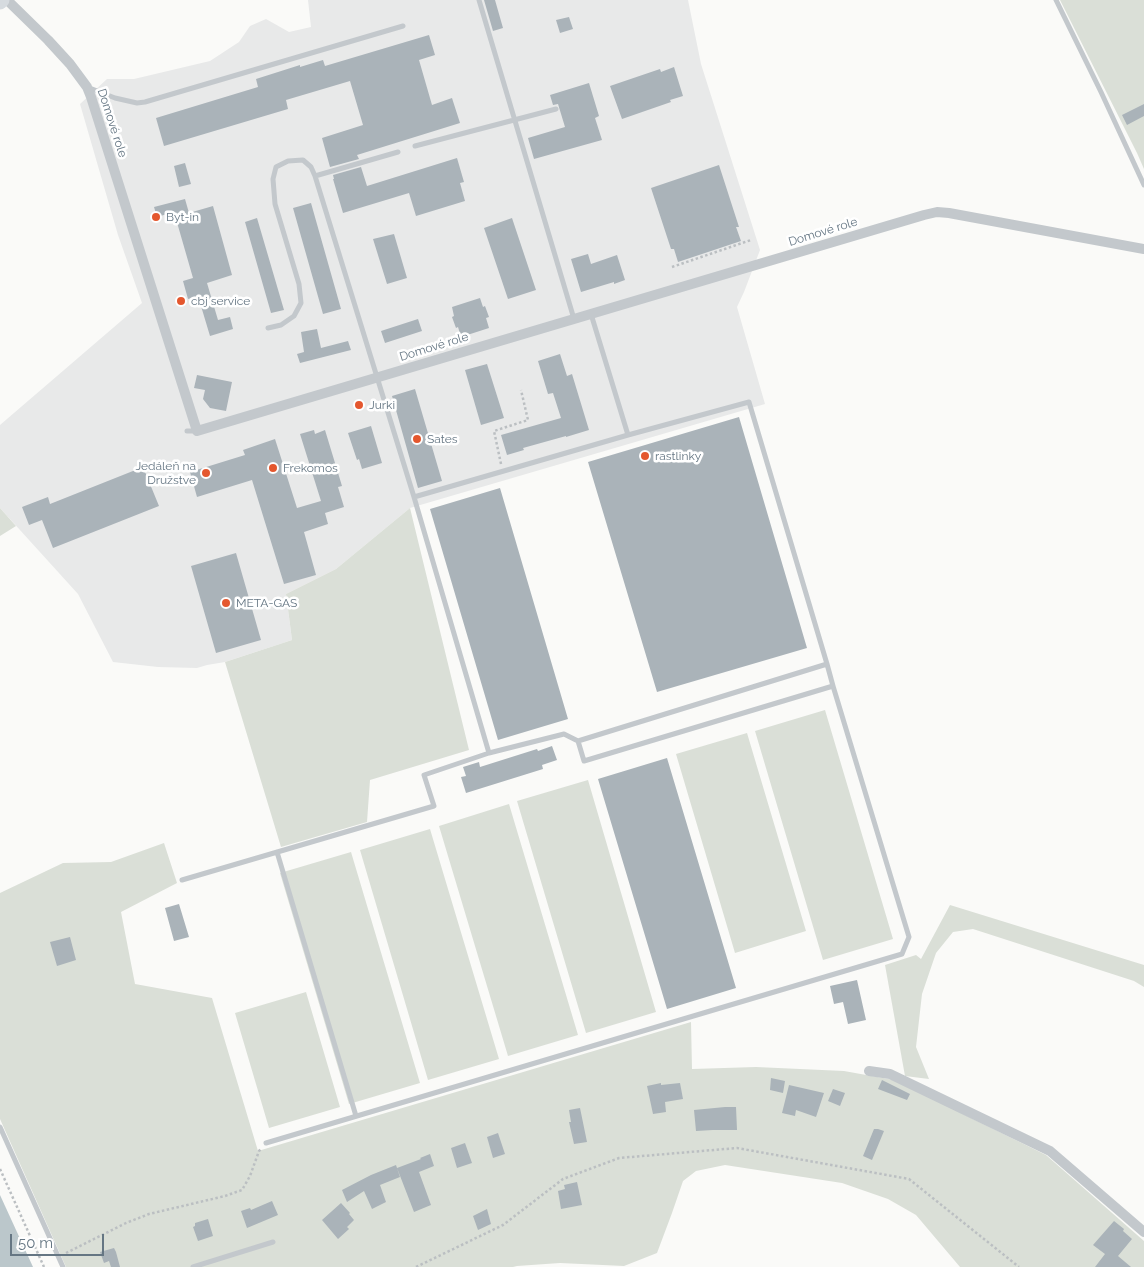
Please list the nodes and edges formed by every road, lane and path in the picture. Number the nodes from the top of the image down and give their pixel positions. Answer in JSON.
{"nodes":[{"id":1,"x":7,"y":0,"type":"edge"},
{"id":2,"x":479,"y":0,"type":"edge"},
{"id":3,"x":1056,"y":0,"type":"edge"},
{"id":4,"x":403,"y":26,"type":"dead end"},
{"id":5,"x":87,"y":87,"type":"junction"},
{"id":6,"x":556,"y":109,"type":"dead end"},
{"id":7,"x":515,"y":120,"type":"junction"},
{"id":8,"x":415,"y":146,"type":"dead end"},
{"id":9,"x":398,"y":152,"type":"dead end"},
{"id":10,"x":314,"y":176,"type":"junction"},
{"id":11,"x":1144,"y":184,"type":"edge"},
{"id":12,"x":751,"y":240,"type":"dead end"},
{"id":13,"x":1144,"y":249,"type":"edge"},
{"id":14,"x":672,"y":266,"type":"dead end"},
{"id":15,"x":590,"y":314,"type":"junction"},
{"id":16,"x":574,"y":319,"type":"junction"},
{"id":17,"x":268,"y":328,"type":"dead end"},
{"id":18,"x":376,"y":377,"type":"junction"},
{"id":19,"x":521,"y":390,"type":"dead end"},
{"id":20,"x":628,"y":436,"type":"junction"},
{"id":21,"x":502,"y":472,"type":"junction"},
{"id":22,"x":414,"y":497,"type":"junction"},
{"id":23,"x":827,"y":664,"type":"junction"},
{"id":24,"x":833,"y":686,"type":"junction"},
{"id":25,"x":578,"y":741,"type":"junction"},
{"id":26,"x":489,"y":753,"type":"junction"},
{"id":27,"x":277,"y":852,"type":"junction"},
{"id":28,"x":182,"y":880,"type":"dead end"},
{"id":29,"x":869,"y":1072,"type":"dead end"},
{"id":30,"x":356,"y":1116,"type":"junction"},
{"id":31,"x":0,"y":1127,"type":"edge"},
{"id":32,"x":266,"y":1143,"type":"joint"},
{"id":33,"x":0,"y":1169,"type":"edge"},
{"id":34,"x":1144,"y":1232,"type":"edge"},
{"id":35,"x":273,"y":1242,"type":"dead end"},
{"id":36,"x":59,"y":1257,"type":"junction"},
{"id":37,"x":44,"y":1267,"type":"edge"},
{"id":38,"x":63,"y":1267,"type":"edge"},
{"id":39,"x":193,"y":1267,"type":"edge"},
{"id":40,"x":416,"y":1267,"type":"edge"},
{"id":41,"x":1019,"y":1267,"type":"edge"}],
"edges":[{"from":1,"to":5,"type":"street","name":"Domové role"},
{"from":2,"to":7,"type":"lane"},
{"from":3,"to":11,"type":"lane"},
{"from":4,"to":5,"type":"lane"},
{"from":5,"to":18,"type":"street","name":"Domové role"},
{"from":6,"to":7,"type":"lane"},
{"from":7,"to":8,"type":"lane"},
{"from":7,"to":16,"type":"lane"},
{"from":9,"to":10,"type":"lane"},
{"from":10,"to":17,"type":"lane"},
{"from":10,"to":18,"type":"lane"},
{"from":12,"to":14,"type":"path"},
{"from":13,"to":15,"type":"street","name":"Domové role"},
{"from":15,"to":16,"type":"street","name":"Domové role"},
{"from":15,"to":20,"type":"lane"},
{"from":16,"to":18,"type":"street","name":"Domové role"},
{"from":18,"to":22,"type":"lane"},
{"from":19,"to":21,"type":"path"},
{"from":20,"to":21,"type":"lane"},
{"from":20,"to":23,"type":"lane"},
{"from":21,"to":22,"type":"lane"},
{"from":22,"to":26,"type":"lane"},
{"from":23,"to":24,"type":"lane"},
{"from":23,"to":25,"type":"lane"},
{"from":24,"to":25,"type":"lane"},
{"from":24,"to":30,"type":"lane"},
{"from":25,"to":26,"type":"lane"},
{"from":26,"to":27,"type":"lane"},
{"from":27,"to":28,"type":"lane"},
{"from":27,"to":30,"type":"lane"},
{"from":29,"to":34,"type":"street"},
{"from":30,"to":32,"type":"lane"},
{"from":31,"to":36,"type":"lane"},
{"from":32,"to":36,"type":"path"},
{"from":33,"to":37,"type":"path"},
{"from":35,"to":39,"type":"lane"},
{"from":36,"to":38,"type":"lane"},
{"from":40,"to":41,"type":"path"}]}
